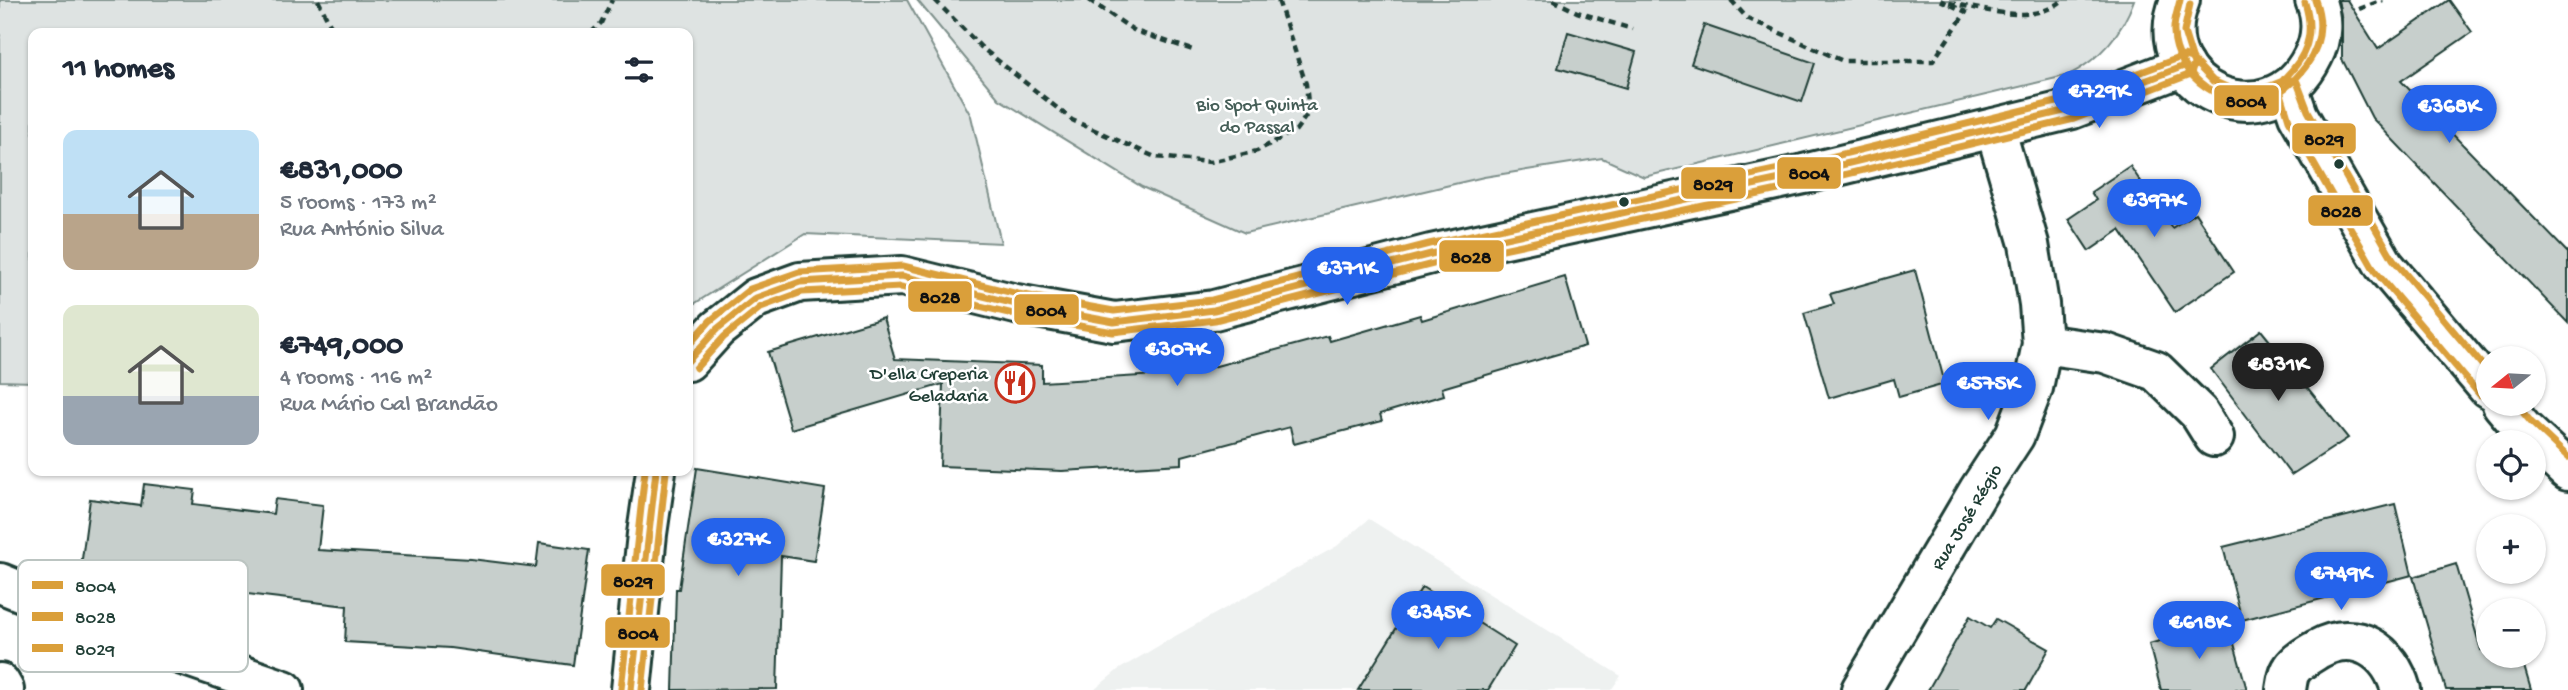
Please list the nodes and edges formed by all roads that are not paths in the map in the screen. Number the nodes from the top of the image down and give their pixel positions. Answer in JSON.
{"nodes":[{"id":1,"x":2180,"y":0,"type":"edge"},
{"id":2,"x":2315,"y":0,"type":"edge"},
{"id":3,"x":2184,"y":66,"type":"junction"},
{"id":4,"x":2288,"y":89,"type":"junction"},
{"id":5,"x":1996,"y":128,"type":"junction"},
{"id":6,"x":2042,"y":344,"type":"junction"},
{"id":7,"x":693,"y":356,"type":"edge"},
{"id":8,"x":2476,"y":374,"type":"edge"},
{"id":9,"x":2513,"y":416,"type":"edge"},
{"id":10,"x":2214,"y":437,"type":"dead end"},
{"id":11,"x":2568,"y":471,"type":"edge"},
{"id":12,"x":655,"y":476,"type":"edge"},
{"id":13,"x":0,"y":583,"type":"edge"},
{"id":14,"x":18,"y":590,"type":"edge"},
{"id":15,"x":232,"y":672,"type":"edge"},
{"id":16,"x":0,"y":683,"type":"edge"},
{"id":17,"x":4,"y":690,"type":"edge"},
{"id":18,"x":284,"y":690,"type":"edge"},
{"id":19,"x":631,"y":690,"type":"edge"},
{"id":20,"x":1861,"y":690,"type":"edge"},
{"id":21,"x":2286,"y":690,"type":"edge"},
{"id":22,"x":2401,"y":690,"type":"edge"}],
"edges":[{"from":1,"to":3,"type":"street"},
{"from":2,"to":4,"type":"street"},
{"from":3,"to":4,"type":"street"},
{"from":3,"to":5,"type":"street"},
{"from":4,"to":8,"type":"street"},
{"from":5,"to":6,"type":"street","name":"Rua José Régio"},
{"from":5,"to":7,"type":"street"},
{"from":6,"to":10,"type":"street"},
{"from":6,"to":20,"type":"street","name":"Rua José Régio"},
{"from":9,"to":11,"type":"street"},
{"from":12,"to":19,"type":"street"},
{"from":13,"to":14,"type":"street"},
{"from":15,"to":18,"type":"street"},
{"from":16,"to":17,"type":"street"},
{"from":21,"to":22,"type":"street"}]}
